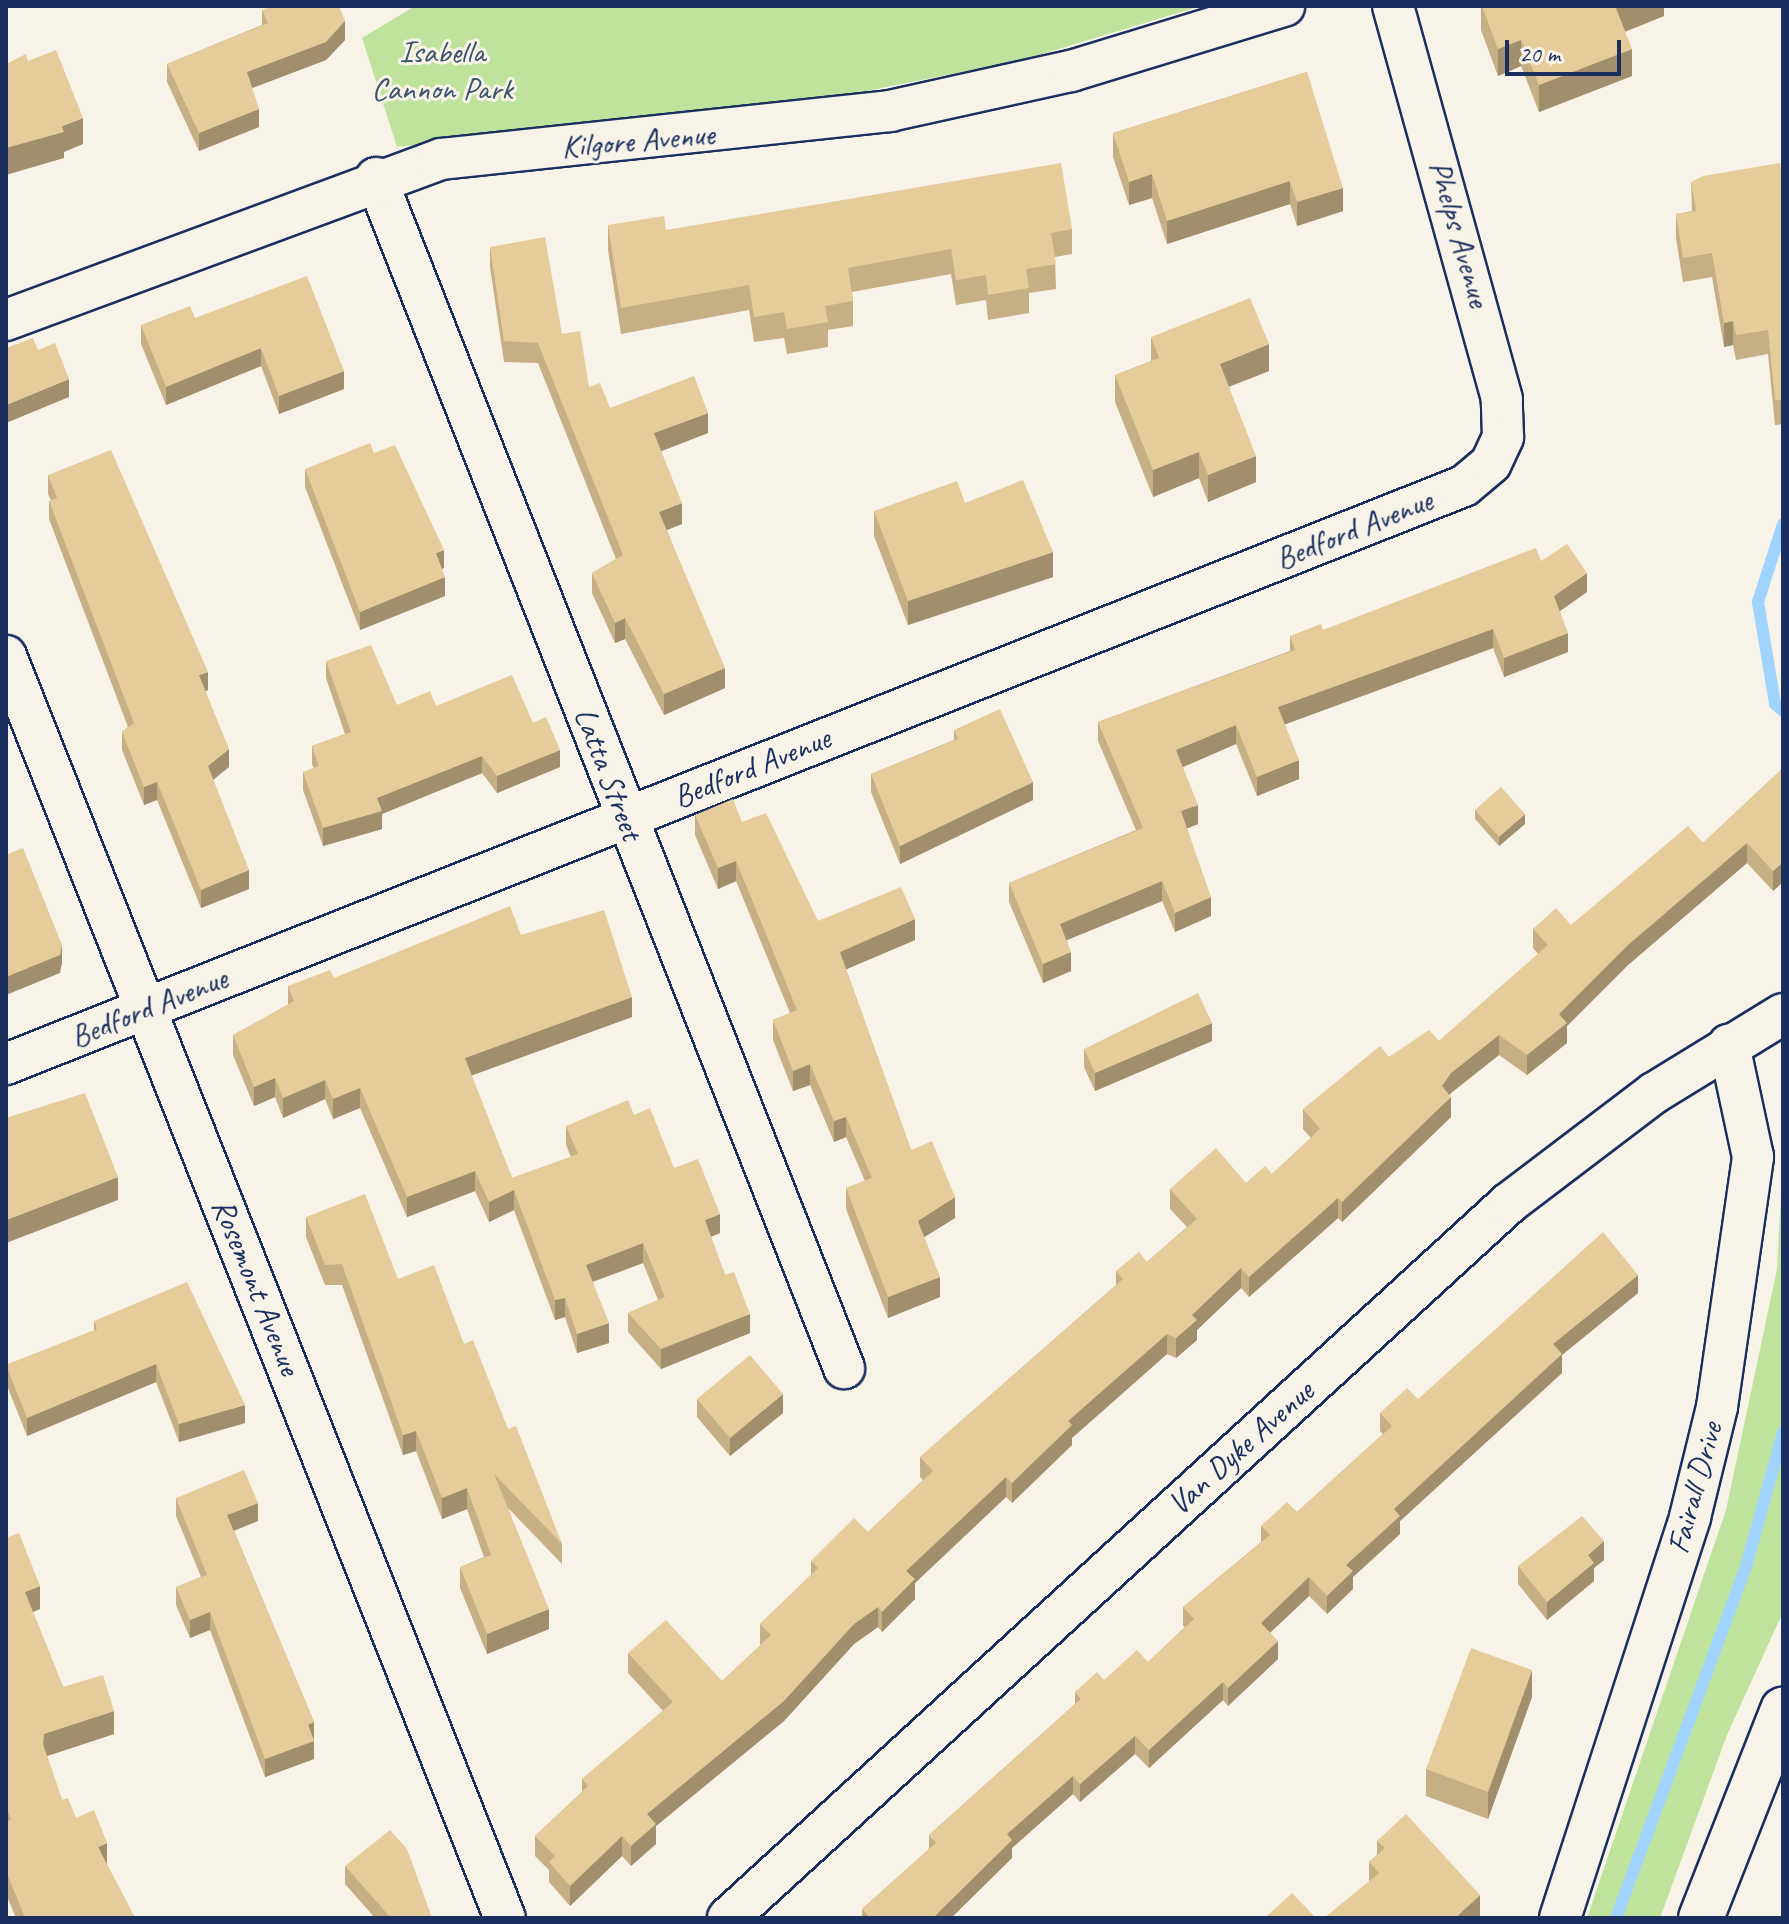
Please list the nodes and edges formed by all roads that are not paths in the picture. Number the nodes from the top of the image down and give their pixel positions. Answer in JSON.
{"nodes":[{"id":1,"x":1284,"y":6,"type":"edge"},
{"id":2,"x":1393,"y":6,"type":"edge"},
{"id":3,"x":376,"y":178,"type":"junction"},
{"id":4,"x":6,"y":320,"type":"edge"},
{"id":5,"x":1491,"y":463,"type":"joint"},
{"id":6,"x":6,"y":656,"type":"edge"},
{"id":7,"x":626,"y":818,"type":"junction"},
{"id":8,"x":146,"y":1009,"type":"junction"},
{"id":9,"x":1783,"y":1014,"type":"edge"},
{"id":10,"x":1729,"y":1045,"type":"junction"},
{"id":11,"x":6,"y":1064,"type":"edge"},
{"id":12,"x":844,"y":1368,"type":"dead end"},
{"id":13,"x":1783,"y":1710,"type":"edge"},
{"id":14,"x":505,"y":1918,"type":"edge"},
{"id":15,"x":728,"y":1918,"type":"edge"},
{"id":16,"x":1560,"y":1918,"type":"edge"},
{"id":17,"x":1701,"y":1918,"type":"edge"}],
"edges":[{"from":1,"to":3,"type":"street","name":"Kilgore Avenue"},
{"from":2,"to":5,"type":"street","name":"Phelps Avenue"},
{"from":3,"to":4,"type":"street","name":"Kilgore Avenue"},
{"from":3,"to":7,"type":"street","name":"Latta Street"},
{"from":5,"to":7,"type":"street","name":"Bedford Avenue"},
{"from":6,"to":8,"type":"street","name":"Rosemont Avenue"},
{"from":7,"to":8,"type":"street","name":"Bedford Avenue"},
{"from":7,"to":12,"type":"street","name":"Latta Street"},
{"from":8,"to":11,"type":"street","name":"Bedford Avenue"},
{"from":8,"to":14,"type":"street","name":"Rosemont Avenue"},
{"from":9,"to":10,"type":"street","name":"Van Dyke Avenue"},
{"from":10,"to":15,"type":"street","name":"Van Dyke Avenue"},
{"from":10,"to":16,"type":"street","name":"Fairall Drive"},
{"from":13,"to":17,"type":"street"}]}
